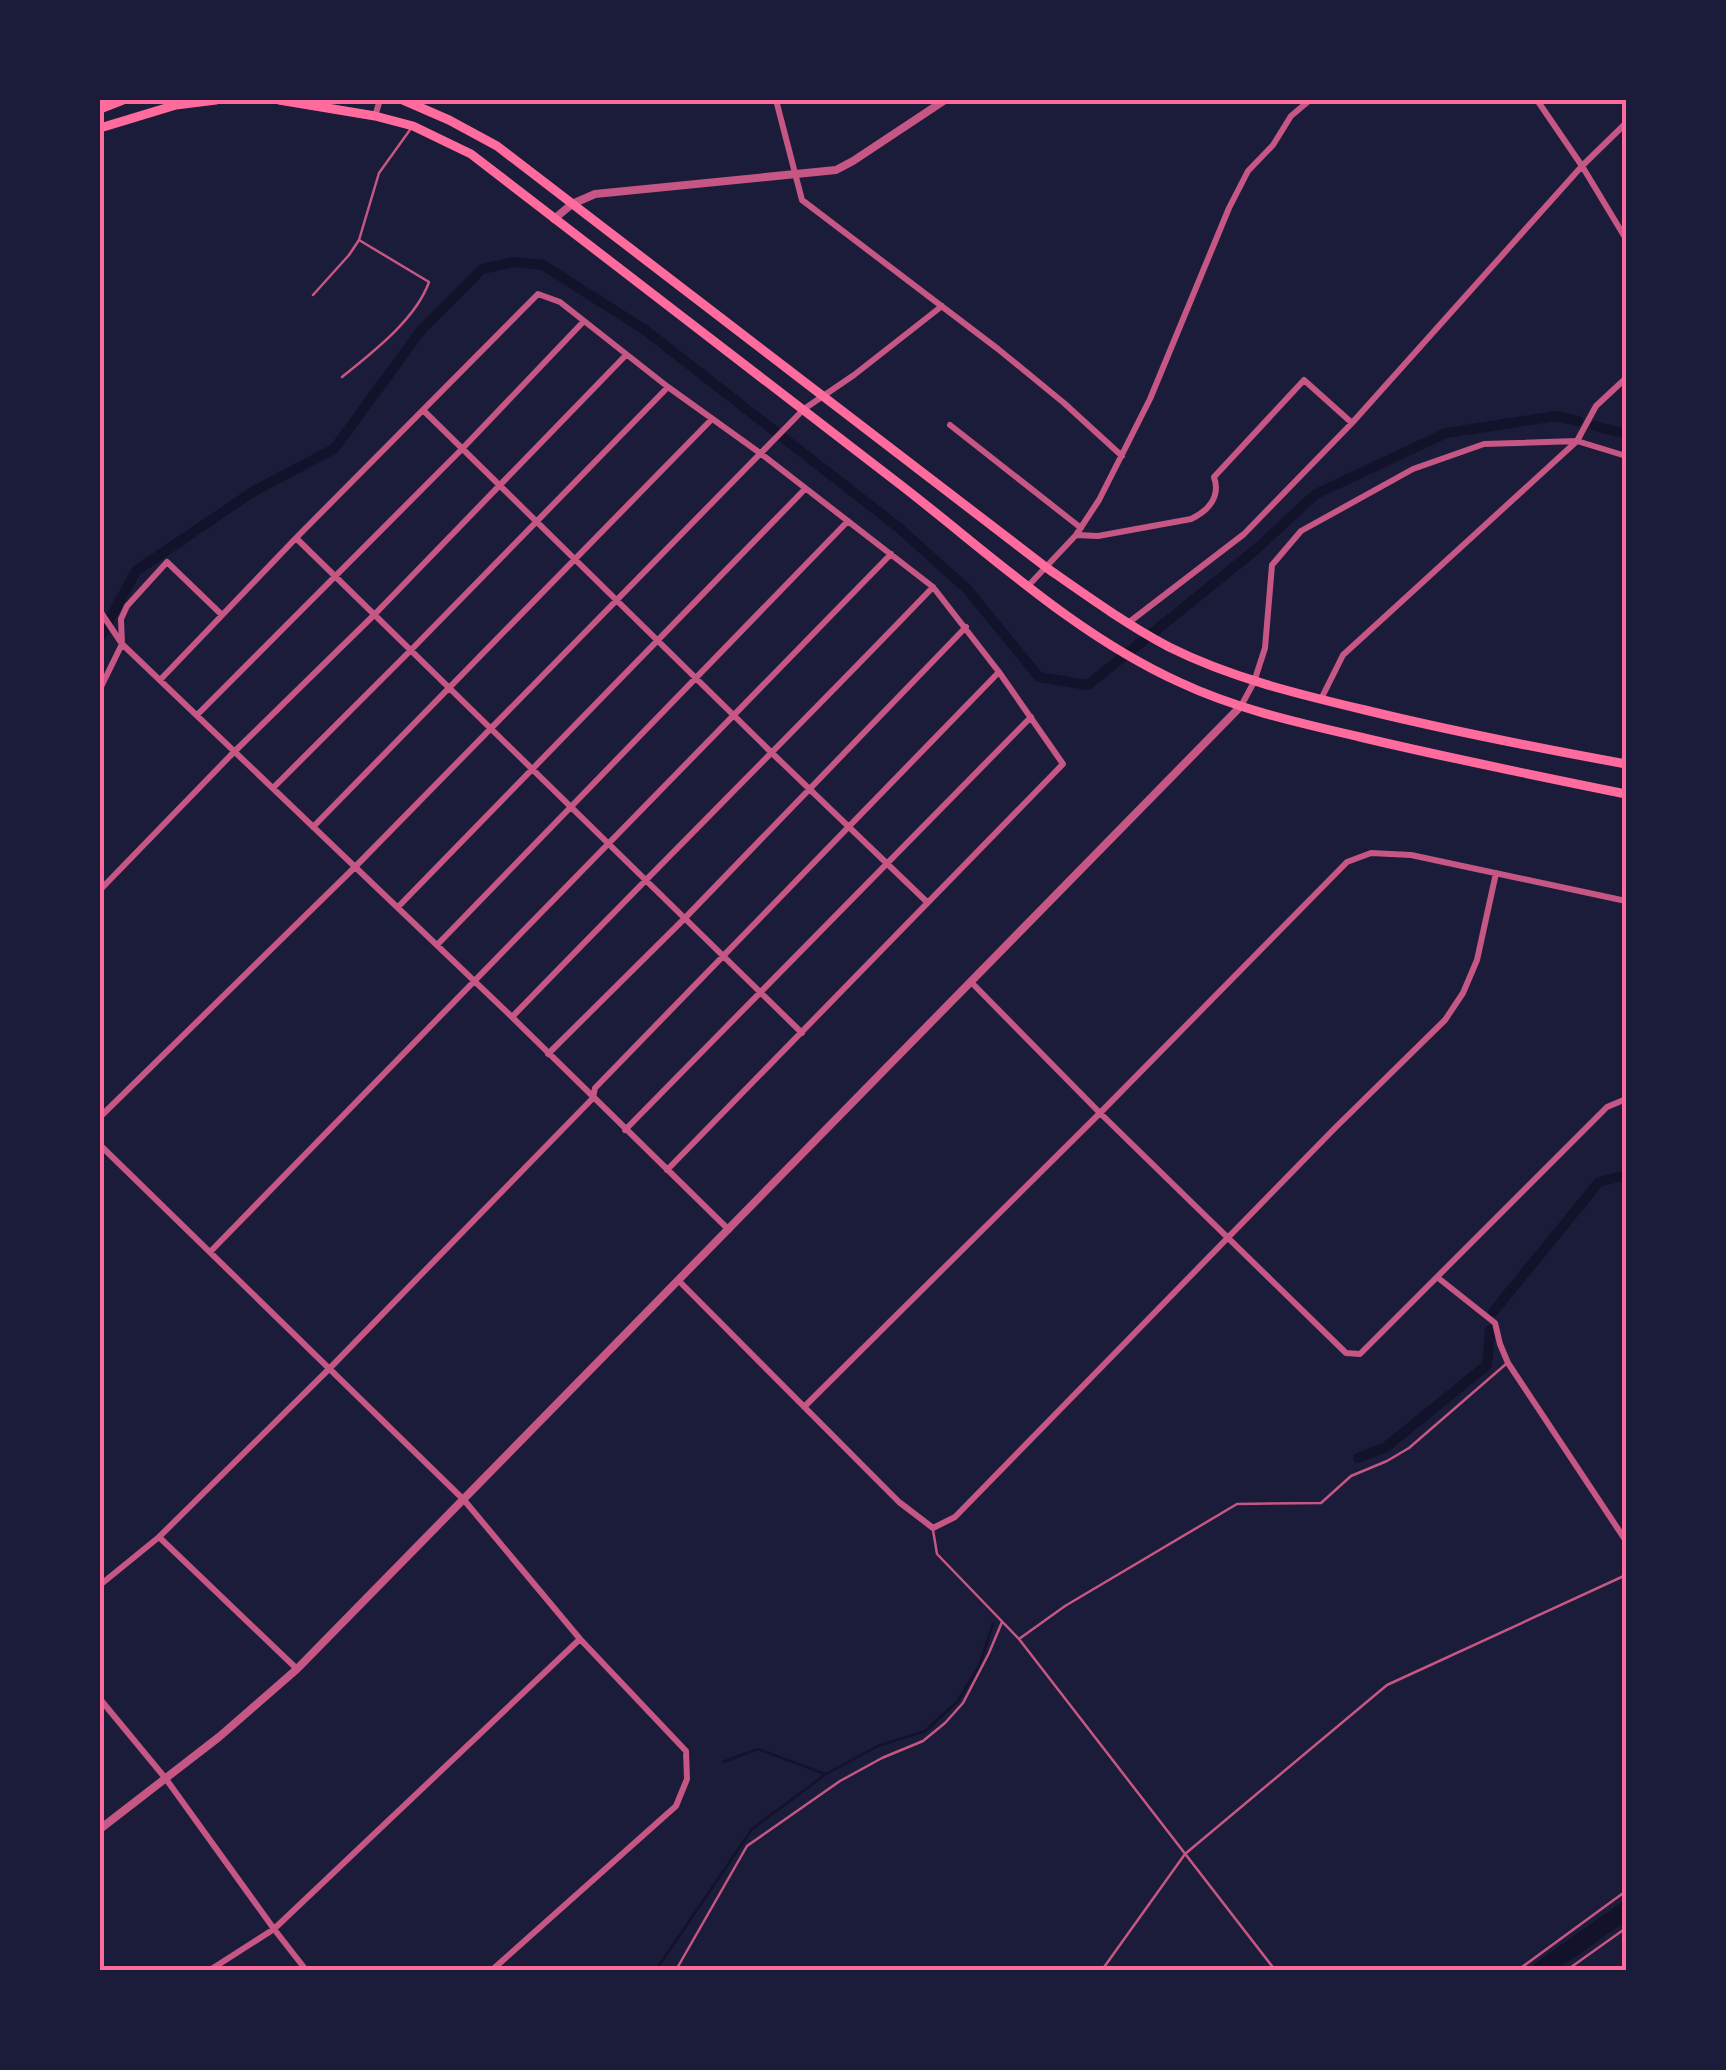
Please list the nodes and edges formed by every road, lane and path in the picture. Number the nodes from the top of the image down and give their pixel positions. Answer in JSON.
{"nodes":[{"id":1,"x":123,"y":100,"type":"edge"},
{"id":2,"x":216,"y":100,"type":"edge"},
{"id":3,"x":279,"y":100,"type":"edge"},
{"id":4,"x":380,"y":100,"type":"edge"},
{"id":5,"x":403,"y":100,"type":"edge"},
{"id":6,"x":776,"y":100,"type":"edge"},
{"id":7,"x":945,"y":100,"type":"edge"},
{"id":8,"x":1310,"y":100,"type":"edge"},
{"id":9,"x":1536,"y":100,"type":"edge"},
{"id":10,"x":100,"y":109,"type":"edge"},
{"id":11,"x":375,"y":116,"type":"junction"},
{"id":12,"x":1626,"y":123,"type":"edge"},
{"id":13,"x":413,"y":126,"type":"junction"},
{"id":14,"x":100,"y":128,"type":"edge"},
{"id":15,"x":1582,"y":166,"type":"junction"},
{"id":16,"x":795,"y":174,"type":"junction"},
{"id":17,"x":572,"y":204,"type":"junction"},
{"id":18,"x":554,"y":218,"type":"junction"},
{"id":19,"x":359,"y":240,"type":"junction"},
{"id":20,"x":1626,"y":240,"type":"edge"},
{"id":21,"x":312,"y":296,"type":"dead end"},
{"id":22,"x":942,"y":306,"type":"junction"},
{"id":23,"x":584,"y":321,"type":"junction"},
{"id":24,"x":626,"y":355,"type":"junction"},
{"id":25,"x":342,"y":377,"type":"dead end"},
{"id":26,"x":1626,"y":378,"type":"edge"},
{"id":27,"x":668,"y":388,"type":"junction"},
{"id":28,"x":822,"y":397,"type":"junction"},
{"id":29,"x":804,"y":410,"type":"junction"},
{"id":30,"x":424,"y":411,"type":"junction"},
{"id":31,"x":711,"y":420,"type":"junction"},
{"id":32,"x":1352,"y":423,"type":"junction"},
{"id":33,"x":950,"y":425,"type":"dead end"},
{"id":34,"x":1577,"y":441,"type":"junction"},
{"id":35,"x":462,"y":448,"type":"junction"},
{"id":36,"x":760,"y":454,"type":"junction"},
{"id":37,"x":1122,"y":456,"type":"junction"},
{"id":38,"x":1626,"y":456,"type":"edge"},
{"id":39,"x":499,"y":486,"type":"junction"},
{"id":40,"x":804,"y":489,"type":"junction"},
{"id":41,"x":848,"y":521,"type":"junction"},
{"id":42,"x":537,"y":522,"type":"junction"},
{"id":43,"x":1078,"y":532,"type":"junction"},
{"id":44,"x":296,"y":538,"type":"junction"},
{"id":45,"x":891,"y":554,"type":"junction"},
{"id":46,"x":576,"y":559,"type":"junction"},
{"id":47,"x":1047,"y":568,"type":"junction"},
{"id":48,"x":334,"y":576,"type":"junction"},
{"id":49,"x":1028,"y":586,"type":"junction"},
{"id":50,"x":932,"y":587,"type":"junction"},
{"id":51,"x":617,"y":600,"type":"junction"},
{"id":52,"x":100,"y":612,"type":"edge"},
{"id":53,"x":222,"y":615,"type":"junction"},
{"id":54,"x":374,"y":615,"type":"junction"},
{"id":55,"x":1128,"y":623,"type":"junction"},
{"id":56,"x":966,"y":628,"type":"junction"},
{"id":57,"x":660,"y":640,"type":"junction"},
{"id":58,"x":122,"y":644,"type":"junction"},
{"id":59,"x":412,"y":650,"type":"junction"},
{"id":60,"x":999,"y":672,"type":"junction"},
{"id":61,"x":697,"y":677,"type":"junction"},
{"id":62,"x":160,"y":680,"type":"junction"},
{"id":63,"x":1254,"y":682,"type":"junction"},
{"id":64,"x":450,"y":688,"type":"junction"},
{"id":65,"x":100,"y":689,"type":"edge"},
{"id":66,"x":1320,"y":700,"type":"junction"},
{"id":67,"x":1241,"y":706,"type":"junction"},
{"id":68,"x":196,"y":715,"type":"junction"},
{"id":69,"x":735,"y":715,"type":"junction"},
{"id":70,"x":1030,"y":717,"type":"junction"},
{"id":71,"x":490,"y":729,"type":"junction"},
{"id":72,"x":236,"y":752,"type":"junction"},
{"id":73,"x":773,"y":754,"type":"junction"},
{"id":74,"x":1626,"y":764,"type":"edge"},
{"id":75,"x":532,"y":769,"type":"junction"},
{"id":76,"x":273,"y":788,"type":"junction"},
{"id":77,"x":810,"y":789,"type":"junction"},
{"id":78,"x":1626,"y":794,"type":"edge"},
{"id":79,"x":571,"y":807,"type":"junction"},
{"id":80,"x":849,"y":826,"type":"junction"},
{"id":81,"x":313,"y":827,"type":"junction"},
{"id":82,"x":609,"y":843,"type":"junction"},
{"id":83,"x":888,"y":864,"type":"junction"},
{"id":84,"x":355,"y":867,"type":"junction"},
{"id":85,"x":1496,"y":873,"type":"junction"},
{"id":86,"x":646,"y":879,"type":"junction"},
{"id":87,"x":100,"y":890,"type":"edge"},
{"id":88,"x":1626,"y":900,"type":"edge"},
{"id":89,"x":928,"y":902,"type":"junction"},
{"id":90,"x":398,"y":908,"type":"junction"},
{"id":91,"x":685,"y":918,"type":"junction"},
{"id":92,"x":437,"y":945,"type":"junction"},
{"id":93,"x":723,"y":955,"type":"junction"},
{"id":94,"x":473,"y":980,"type":"junction"},
{"id":95,"x":971,"y":982,"type":"junction"},
{"id":96,"x":760,"y":991,"type":"junction"},
{"id":97,"x":512,"y":1018,"type":"junction"},
{"id":98,"x":802,"y":1032,"type":"junction"},
{"id":99,"x":548,"y":1054,"type":"junction"},
{"id":100,"x":592,"y":1098,"type":"junction"},
{"id":101,"x":1626,"y":1099,"type":"edge"},
{"id":102,"x":1100,"y":1114,"type":"junction"},
{"id":103,"x":100,"y":1117,"type":"edge"},
{"id":104,"x":625,"y":1130,"type":"junction"},
{"id":105,"x":100,"y":1145,"type":"edge"},
{"id":106,"x":667,"y":1170,"type":"junction"},
{"id":107,"x":728,"y":1230,"type":"junction"},
{"id":108,"x":1227,"y":1238,"type":"junction"},
{"id":109,"x":210,"y":1252,"type":"junction"},
{"id":110,"x":1438,"y":1277,"type":"junction"},
{"id":111,"x":678,"y":1280,"type":"junction"},
{"id":112,"x":1508,"y":1362,"type":"junction"},
{"id":113,"x":330,"y":1369,"type":"junction"},
{"id":114,"x":804,"y":1407,"type":"junction"},
{"id":115,"x":464,"y":1500,"type":"junction"},
{"id":116,"x":932,"y":1528,"type":"junction"},
{"id":117,"x":159,"y":1536,"type":"junction"},
{"id":118,"x":1626,"y":1541,"type":"edge"},
{"id":119,"x":1626,"y":1575,"type":"edge"},
{"id":120,"x":100,"y":1585,"type":"edge"},
{"id":121,"x":1002,"y":1621,"type":"junction"},
{"id":122,"x":580,"y":1639,"type":"junction"},
{"id":123,"x":1020,"y":1639,"type":"junction"},
{"id":124,"x":296,"y":1669,"type":"junction"},
{"id":125,"x":100,"y":1699,"type":"edge"},
{"id":126,"x":166,"y":1779,"type":"junction"},
{"id":127,"x":100,"y":1829,"type":"edge"},
{"id":128,"x":1185,"y":1854,"type":"junction"},
{"id":129,"x":1626,"y":1891,"type":"edge"},
{"id":130,"x":1626,"y":1928,"type":"edge"},
{"id":131,"x":274,"y":1929,"type":"junction"},
{"id":132,"x":210,"y":1970,"type":"edge"},
{"id":133,"x":306,"y":1970,"type":"edge"},
{"id":134,"x":492,"y":1970,"type":"edge"},
{"id":135,"x":676,"y":1970,"type":"edge"},
{"id":136,"x":1102,"y":1970,"type":"edge"},
{"id":137,"x":1275,"y":1970,"type":"edge"},
{"id":138,"x":1518,"y":1970,"type":"edge"},
{"id":139,"x":1567,"y":1970,"type":"edge"}],
"edges":[{"from":1,"to":10,"type":"main road"},
{"from":2,"to":14,"type":"main road"},
{"from":3,"to":11,"type":"main road"},
{"from":4,"to":11,"type":"street"},
{"from":5,"to":17,"type":"main road"},
{"from":6,"to":16,"type":"street"},
{"from":7,"to":16,"type":"street"},
{"from":8,"to":37,"type":"street"},
{"from":9,"to":15,"type":"street"},
{"from":11,"to":13,"type":"main road"},
{"from":12,"to":15,"type":"street"},
{"from":13,"to":18,"type":"main road"},
{"from":13,"to":19,"type":"lane"},
{"from":15,"to":20,"type":"street"},
{"from":15,"to":32,"type":"street"},
{"from":16,"to":17,"type":"street"},
{"from":16,"to":22,"type":"street"},
{"from":17,"to":18,"type":"street"},
{"from":17,"to":28,"type":"main road"},
{"from":18,"to":29,"type":"main road"},
{"from":19,"to":21,"type":"lane"},
{"from":19,"to":25,"type":"lane"},
{"from":22,"to":28,"type":"street"},
{"from":22,"to":37,"type":"street"},
{"from":23,"to":24,"type":"street"},
{"from":23,"to":30,"type":"street"},
{"from":23,"to":35,"type":"street"},
{"from":24,"to":27,"type":"street"},
{"from":24,"to":39,"type":"street"},
{"from":26,"to":34,"type":"street"},
{"from":27,"to":31,"type":"street"},
{"from":27,"to":42,"type":"street"},
{"from":28,"to":29,"type":"street"},
{"from":28,"to":47,"type":"main road"},
{"from":29,"to":36,"type":"street"},
{"from":29,"to":49,"type":"main road"},
{"from":30,"to":35,"type":"street"},
{"from":30,"to":44,"type":"street"},
{"from":31,"to":36,"type":"street"},
{"from":31,"to":46,"type":"street"},
{"from":32,"to":43,"type":"street"},
{"from":32,"to":55,"type":"street"},
{"from":33,"to":43,"type":"street"},
{"from":34,"to":38,"type":"street"},
{"from":34,"to":63,"type":"street"},
{"from":34,"to":66,"type":"street"},
{"from":35,"to":39,"type":"street"},
{"from":35,"to":48,"type":"street"},
{"from":36,"to":40,"type":"street"},
{"from":36,"to":51,"type":"street"},
{"from":37,"to":43,"type":"street"},
{"from":39,"to":42,"type":"street"},
{"from":39,"to":54,"type":"street"},
{"from":40,"to":41,"type":"street"},
{"from":40,"to":57,"type":"street"},
{"from":41,"to":45,"type":"street"},
{"from":41,"to":61,"type":"street"},
{"from":42,"to":46,"type":"street"},
{"from":42,"to":59,"type":"street"},
{"from":43,"to":47,"type":"street"},
{"from":44,"to":48,"type":"street"},
{"from":44,"to":53,"type":"street"},
{"from":45,"to":50,"type":"street"},
{"from":45,"to":69,"type":"street"},
{"from":46,"to":51,"type":"street"},
{"from":46,"to":64,"type":"street"},
{"from":47,"to":49,"type":"street"},
{"from":47,"to":55,"type":"main road"},
{"from":48,"to":54,"type":"street"},
{"from":48,"to":68,"type":"street"},
{"from":49,"to":67,"type":"main road"},
{"from":50,"to":56,"type":"street"},
{"from":50,"to":73,"type":"street"},
{"from":51,"to":57,"type":"street"},
{"from":51,"to":71,"type":"street"},
{"from":52,"to":58,"type":"street"},
{"from":53,"to":58,"type":"street"},
{"from":53,"to":62,"type":"street"},
{"from":54,"to":59,"type":"street"},
{"from":54,"to":72,"type":"street"},
{"from":55,"to":63,"type":"main road"},
{"from":56,"to":60,"type":"street"},
{"from":56,"to":77,"type":"street"},
{"from":57,"to":61,"type":"street"},
{"from":57,"to":75,"type":"street"},
{"from":58,"to":62,"type":"street"},
{"from":58,"to":65,"type":"street"},
{"from":59,"to":64,"type":"street"},
{"from":59,"to":76,"type":"street"},
{"from":60,"to":70,"type":"street"},
{"from":60,"to":80,"type":"street"},
{"from":61,"to":69,"type":"street"},
{"from":61,"to":79,"type":"street"},
{"from":62,"to":68,"type":"street"},
{"from":63,"to":66,"type":"main road"},
{"from":63,"to":67,"type":"street"},
{"from":64,"to":71,"type":"street"},
{"from":64,"to":81,"type":"street"},
{"from":66,"to":74,"type":"main road"},
{"from":67,"to":78,"type":"main road"},
{"from":67,"to":95,"type":"street"},
{"from":68,"to":72,"type":"street"},
{"from":69,"to":73,"type":"street"},
{"from":69,"to":82,"type":"street"},
{"from":70,"to":83,"type":"street"},
{"from":70,"to":89,"type":"street"},
{"from":71,"to":75,"type":"street"},
{"from":71,"to":84,"type":"street"},
{"from":72,"to":76,"type":"street"},
{"from":72,"to":87,"type":"street"},
{"from":73,"to":77,"type":"street"},
{"from":73,"to":86,"type":"street"},
{"from":75,"to":79,"type":"street"},
{"from":75,"to":90,"type":"street"},
{"from":76,"to":81,"type":"street"},
{"from":77,"to":80,"type":"street"},
{"from":77,"to":91,"type":"street"},
{"from":79,"to":82,"type":"street"},
{"from":79,"to":92,"type":"street"},
{"from":80,"to":83,"type":"street"},
{"from":80,"to":93,"type":"street"},
{"from":81,"to":84,"type":"street"},
{"from":82,"to":86,"type":"street"},
{"from":82,"to":94,"type":"street"},
{"from":83,"to":89,"type":"street"},
{"from":83,"to":96,"type":"street"},
{"from":84,"to":90,"type":"street"},
{"from":84,"to":103,"type":"street"},
{"from":85,"to":88,"type":"street"},
{"from":85,"to":102,"type":"street"},
{"from":85,"to":108,"type":"street"},
{"from":86,"to":91,"type":"street"},
{"from":86,"to":97,"type":"street"},
{"from":89,"to":98,"type":"street"},
{"from":90,"to":92,"type":"street"},
{"from":91,"to":93,"type":"street"},
{"from":91,"to":99,"type":"street"},
{"from":92,"to":94,"type":"street"},
{"from":93,"to":96,"type":"street"},
{"from":93,"to":100,"type":"street"},
{"from":94,"to":97,"type":"street"},
{"from":94,"to":109,"type":"street"},
{"from":95,"to":102,"type":"street"},
{"from":95,"to":107,"type":"street"},
{"from":96,"to":98,"type":"street"},
{"from":96,"to":104,"type":"street"},
{"from":97,"to":99,"type":"street"},
{"from":98,"to":106,"type":"street"},
{"from":99,"to":100,"type":"street"},
{"from":100,"to":104,"type":"street"},
{"from":100,"to":113,"type":"street"},
{"from":101,"to":110,"type":"street"},
{"from":102,"to":108,"type":"street"},
{"from":102,"to":114,"type":"street"},
{"from":104,"to":106,"type":"street"},
{"from":105,"to":109,"type":"street"},
{"from":106,"to":107,"type":"street"},
{"from":107,"to":111,"type":"street"},
{"from":108,"to":110,"type":"street"},
{"from":108,"to":116,"type":"street"},
{"from":109,"to":113,"type":"street"},
{"from":110,"to":112,"type":"street"},
{"from":111,"to":114,"type":"street"},
{"from":111,"to":115,"type":"street"},
{"from":112,"to":118,"type":"street"},
{"from":112,"to":123,"type":"lane"},
{"from":113,"to":115,"type":"street"},
{"from":113,"to":117,"type":"street"},
{"from":114,"to":116,"type":"street"},
{"from":115,"to":122,"type":"street"},
{"from":115,"to":124,"type":"street"},
{"from":116,"to":121,"type":"lane"},
{"from":117,"to":120,"type":"street"},
{"from":117,"to":124,"type":"street"},
{"from":119,"to":128,"type":"lane"},
{"from":121,"to":123,"type":"lane"},
{"from":121,"to":135,"type":"lane"},
{"from":122,"to":131,"type":"street"},
{"from":122,"to":134,"type":"street"},
{"from":123,"to":128,"type":"lane"},
{"from":124,"to":126,"type":"street"},
{"from":125,"to":126,"type":"street"},
{"from":126,"to":127,"type":"street"},
{"from":126,"to":131,"type":"street"},
{"from":128,"to":136,"type":"lane"},
{"from":128,"to":137,"type":"lane"},
{"from":129,"to":138,"type":"lane"},
{"from":130,"to":139,"type":"lane"},
{"from":131,"to":132,"type":"street"},
{"from":131,"to":133,"type":"street"}]}
